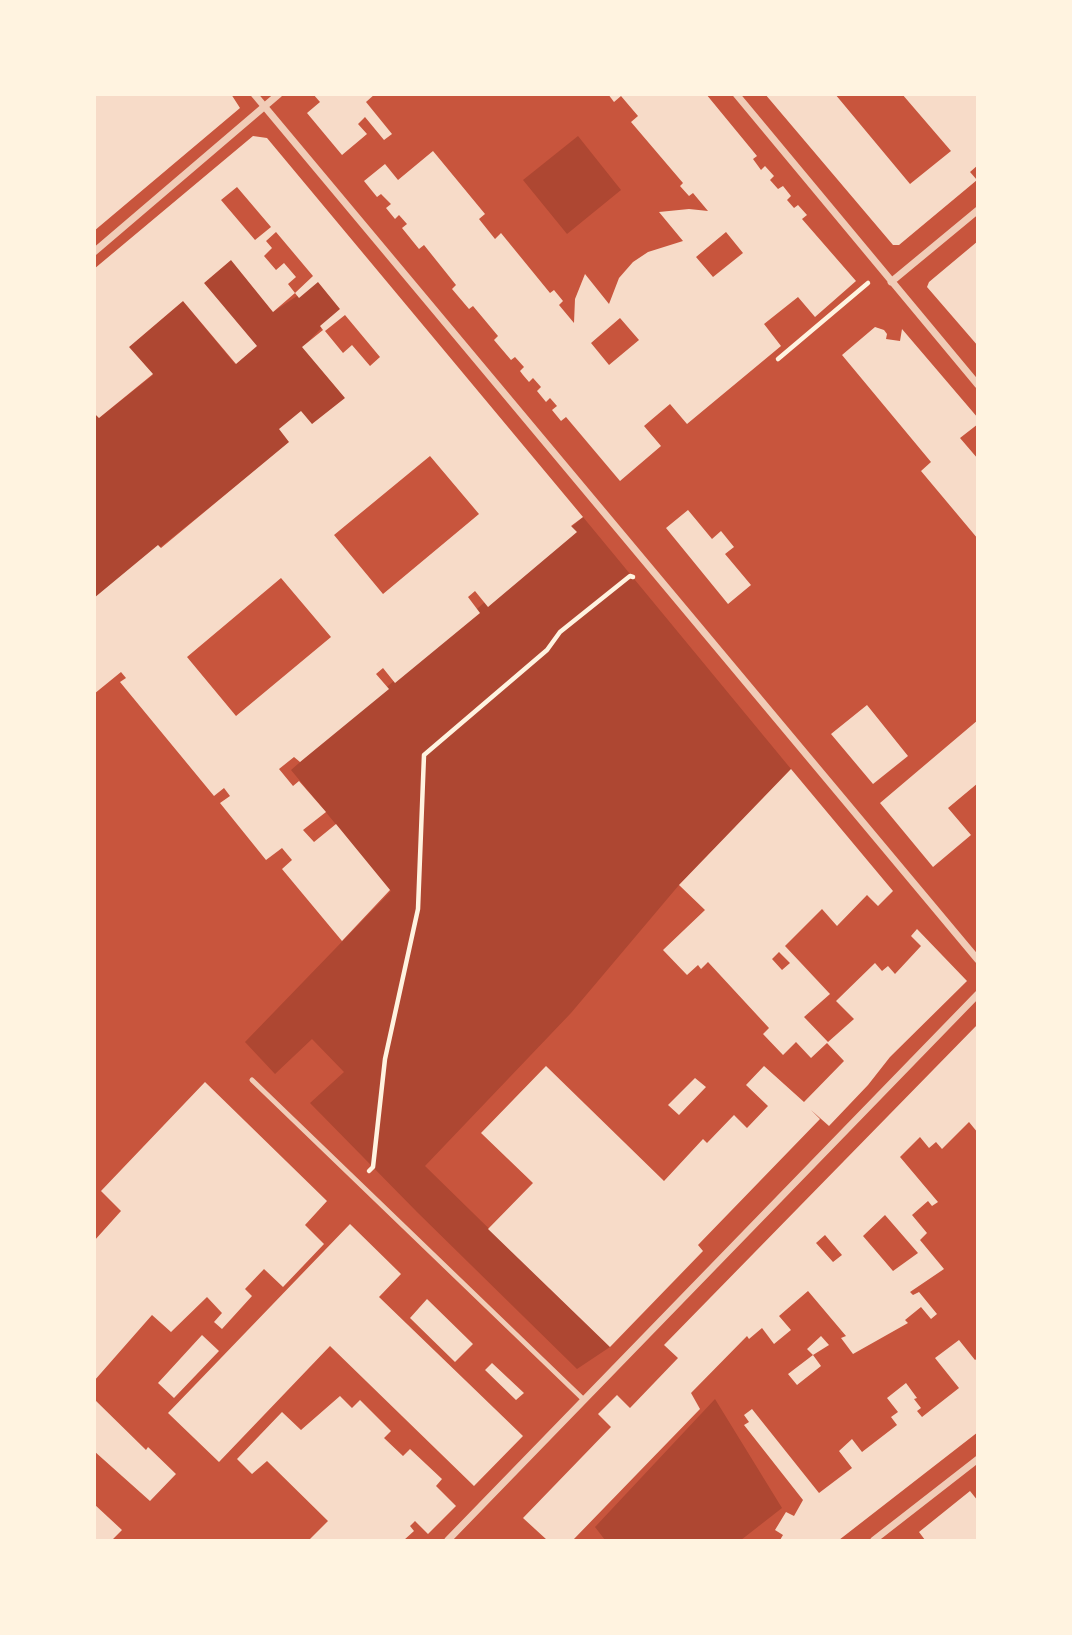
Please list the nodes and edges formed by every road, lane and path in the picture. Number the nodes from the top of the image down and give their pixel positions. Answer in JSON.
{"nodes":[{"id":1,"x":254,"y":94,"type":"edge"},
{"id":2,"x":279,"y":94,"type":"edge"},
{"id":3,"x":736,"y":94,"type":"edge"},
{"id":4,"x":264,"y":107,"type":"junction"},
{"id":5,"x":978,"y":210,"type":"edge"},
{"id":6,"x":94,"y":252,"type":"edge"},
{"id":7,"x":881,"y":271,"type":"junction"},
{"id":8,"x":891,"y":282,"type":"junction"},
{"id":9,"x":778,"y":359,"type":"dead end"},
{"id":10,"x":978,"y":385,"type":"edge"},
{"id":11,"x":657,"y":577,"type":"junction"},
{"id":12,"x":978,"y":960,"type":"edge"},
{"id":13,"x":978,"y":994,"type":"edge"},
{"id":14,"x":252,"y":1080,"type":"dead end"},
{"id":15,"x":359,"y":1182,"type":"junction"},
{"id":16,"x":584,"y":1400,"type":"junction"},
{"id":17,"x":978,"y":1459,"type":"edge"},
{"id":18,"x":448,"y":1541,"type":"edge"},
{"id":19,"x":874,"y":1541,"type":"edge"}],
"edges":[{"from":1,"to":4,"type":"street"},
{"from":2,"to":4,"type":"street"},
{"from":3,"to":7,"type":"street"},
{"from":4,"to":6,"type":"street"},
{"from":4,"to":11,"type":"street"},
{"from":5,"to":8,"type":"street"},
{"from":7,"to":8,"type":"street"},
{"from":7,"to":9,"type":"path"},
{"from":8,"to":10,"type":"street"},
{"from":11,"to":12,"type":"street"},
{"from":11,"to":15,"type":"path"},
{"from":13,"to":16,"type":"street"},
{"from":14,"to":15,"type":"lane"},
{"from":15,"to":16,"type":"lane"},
{"from":16,"to":18,"type":"street"},
{"from":17,"to":19,"type":"street"}]}
